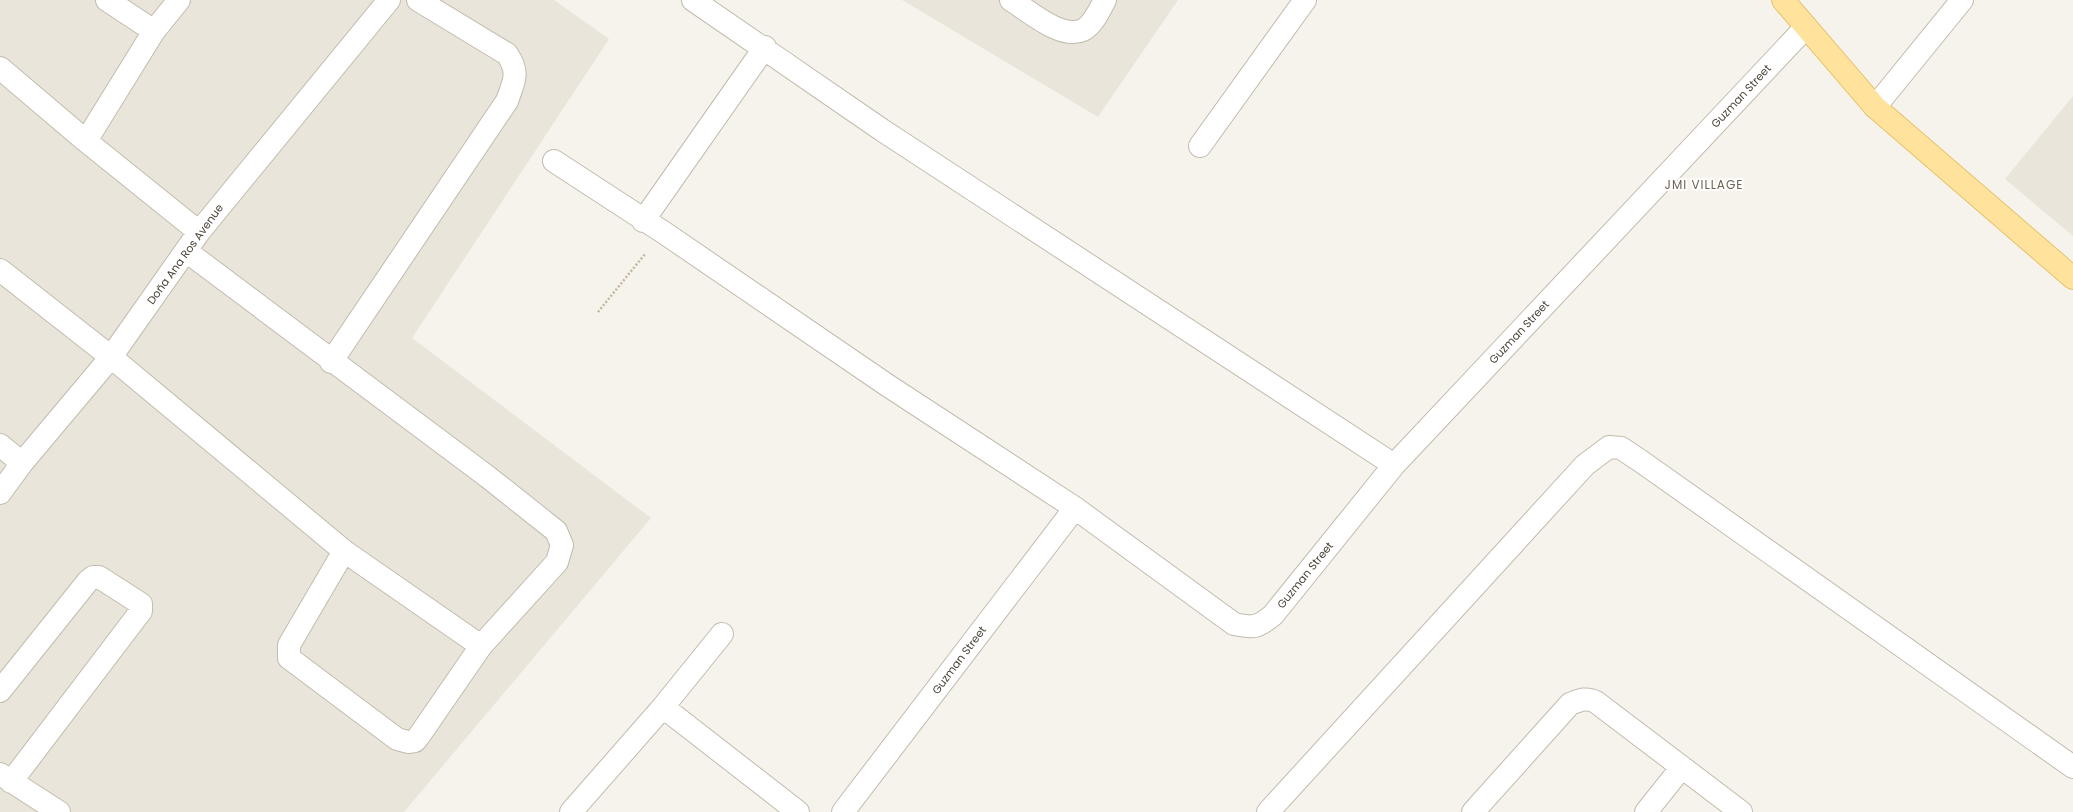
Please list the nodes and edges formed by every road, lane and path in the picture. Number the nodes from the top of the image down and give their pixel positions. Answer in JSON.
{"nodes":[{"id":1,"x":108,"y":0,"type":"edge"},
{"id":2,"x":179,"y":0,"type":"edge"},
{"id":3,"x":389,"y":0,"type":"edge"},
{"id":4,"x":418,"y":0,"type":"edge"},
{"id":5,"x":694,"y":0,"type":"edge"},
{"id":6,"x":1011,"y":0,"type":"edge"},
{"id":7,"x":1105,"y":0,"type":"edge"},
{"id":8,"x":1305,"y":0,"type":"edge"},
{"id":9,"x":1783,"y":0,"type":"edge"},
{"id":10,"x":1962,"y":0,"type":"edge"},
{"id":11,"x":1806,"y":27,"type":"junction"},
{"id":12,"x":154,"y":31,"type":"junction"},
{"id":13,"x":765,"y":48,"type":"junction"},
{"id":14,"x":0,"y":68,"type":"edge"},
{"id":15,"x":1875,"y":107,"type":"junction"},
{"id":16,"x":86,"y":141,"type":"junction"},
{"id":17,"x":1200,"y":146,"type":"dead end"},
{"id":18,"x":554,"y":161,"type":"dead end"},
{"id":19,"x":644,"y":221,"type":"junction"},
{"id":20,"x":198,"y":232,"type":"junction"},
{"id":21,"x":663,"y":232,"type":"junction"},
{"id":22,"x":186,"y":251,"type":"junction"},
{"id":23,"x":0,"y":270,"type":"edge"},
{"id":24,"x":2073,"y":278,"type":"edge"},
{"id":25,"x":598,"y":312,"type":"dead end"},
{"id":26,"x":111,"y":357,"type":"junction"},
{"id":27,"x":331,"y":362,"type":"junction"},
{"id":28,"x":0,"y":446,"type":"edge"},
{"id":29,"x":22,"y":463,"type":"junction"},
{"id":30,"x":1394,"y":465,"type":"junction"},
{"id":31,"x":0,"y":492,"type":"edge"},
{"id":32,"x":1075,"y":508,"type":"junction"},
{"id":33,"x":344,"y":551,"type":"junction"},
{"id":34,"x":722,"y":634,"type":"dead end"},
{"id":35,"x":481,"y":646,"type":"junction"},
{"id":36,"x":0,"y":691,"type":"edge"},
{"id":37,"x":663,"y":707,"type":"junction"},
{"id":38,"x":1682,"y":767,"type":"junction"},
{"id":39,"x":2073,"y":767,"type":"edge"},
{"id":40,"x":6,"y":778,"type":"edge"},
{"id":41,"x":59,"y":812,"type":"edge"},
{"id":42,"x":571,"y":812,"type":"edge"},
{"id":43,"x":798,"y":812,"type":"edge"},
{"id":44,"x":843,"y":812,"type":"edge"},
{"id":45,"x":1268,"y":812,"type":"edge"},
{"id":46,"x":1473,"y":812,"type":"edge"},
{"id":47,"x":1646,"y":812,"type":"edge"},
{"id":48,"x":1741,"y":812,"type":"edge"}],
"edges":[{"from":1,"to":12,"type":"street"},
{"from":2,"to":12,"type":"street"},
{"from":3,"to":20,"type":"street","name":"Doña Ana Ros Avenue"},
{"from":4,"to":27,"type":"street"},
{"from":5,"to":13,"type":"street"},
{"from":6,"to":7,"type":"street"},
{"from":8,"to":17,"type":"street"},
{"from":9,"to":11,"type":"main road"},
{"from":10,"to":15,"type":"street"},
{"from":11,"to":15,"type":"main road"},
{"from":11,"to":30,"type":"street","name":"Guzman Street"},
{"from":12,"to":16,"type":"street"},
{"from":13,"to":19,"type":"street"},
{"from":13,"to":30,"type":"street"},
{"from":14,"to":16,"type":"street"},
{"from":15,"to":24,"type":"main road"},
{"from":16,"to":20,"type":"street"},
{"from":18,"to":19,"type":"street"},
{"from":19,"to":21,"type":"street"},
{"from":20,"to":22,"type":"street","name":"Doña Ana Ros Avenue"},
{"from":21,"to":25,"type":"path"},
{"from":21,"to":32,"type":"street"},
{"from":22,"to":26,"type":"street","name":"Doña Ana Ros Avenue"},
{"from":22,"to":27,"type":"street"},
{"from":23,"to":26,"type":"street"},
{"from":26,"to":29,"type":"street","name":"Doña Ana Ros Avenue"},
{"from":26,"to":33,"type":"street"},
{"from":27,"to":35,"type":"street"},
{"from":28,"to":29,"type":"street"},
{"from":29,"to":31,"type":"street","name":"Doña Ana Ros Avenue"},
{"from":30,"to":32,"type":"street","name":"Guzman Street"},
{"from":32,"to":44,"type":"street","name":"Guzman Street"},
{"from":33,"to":35,"type":"street"},
{"from":33,"to":35,"type":"street"},
{"from":34,"to":37,"type":"street"},
{"from":36,"to":40,"type":"street"},
{"from":37,"to":42,"type":"street"},
{"from":37,"to":43,"type":"street"},
{"from":38,"to":46,"type":"street"},
{"from":38,"to":47,"type":"street"},
{"from":38,"to":48,"type":"street"},
{"from":39,"to":45,"type":"street"},
{"from":40,"to":41,"type":"street"}]}
